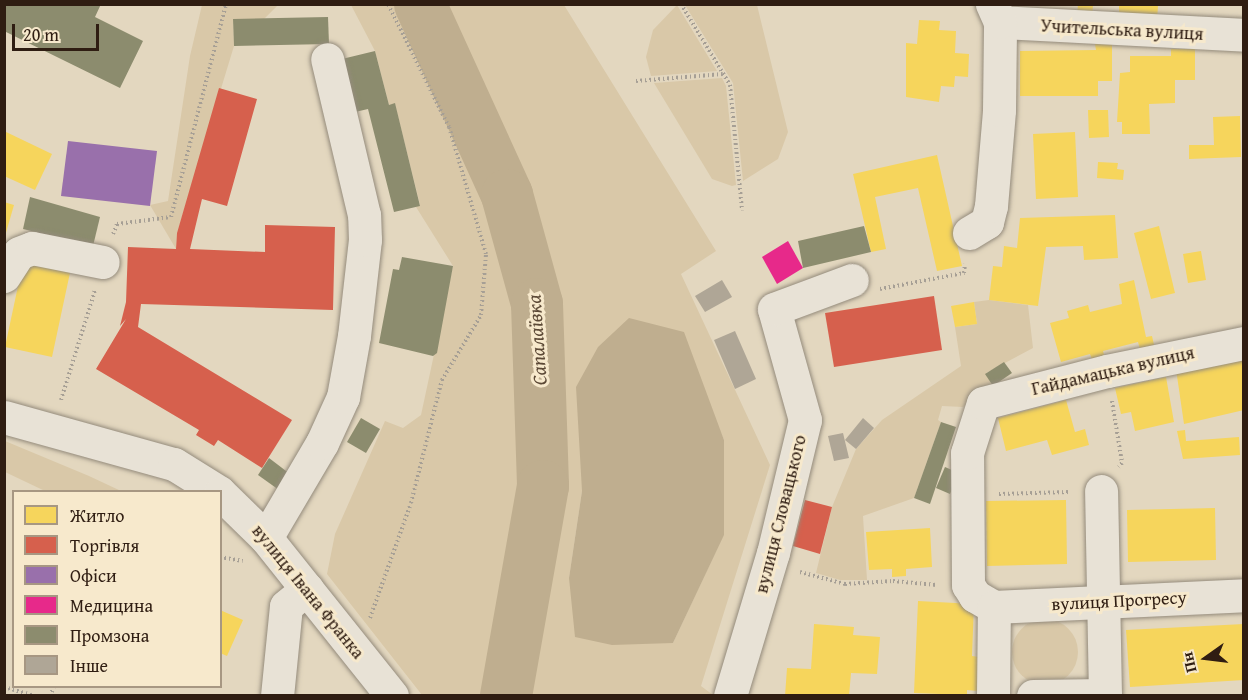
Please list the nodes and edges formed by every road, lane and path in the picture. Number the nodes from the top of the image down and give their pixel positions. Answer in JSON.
{"nodes":[{"id":1,"x":226,"y":4,"type":"edge"},
{"id":2,"x":387,"y":4,"type":"edge"},
{"id":3,"x":681,"y":4,"type":"edge"},
{"id":4,"x":996,"y":14,"type":"edge"},
{"id":5,"x":1244,"y":35,"type":"edge"},
{"id":6,"x":327,"y":59,"type":"dead end"},
{"id":7,"x":723,"y":74,"type":"junction"},
{"id":8,"x":636,"y":81,"type":"dead end"},
{"id":9,"x":195,"y":125,"type":"dead end"},
{"id":10,"x":742,"y":210,"type":"dead end"},
{"id":11,"x":969,"y":233,"type":"dead end"},
{"id":12,"x":104,"y":262,"type":"dead end"},
{"id":13,"x":963,"y":273,"type":"dead end"},
{"id":14,"x":4,"y":276,"type":"edge"},
{"id":15,"x":852,"y":280,"type":"joint"},
{"id":16,"x":1244,"y":343,"type":"edge"},
{"id":17,"x":1107,"y":371,"type":"junction"},
{"id":18,"x":4,"y":417,"type":"edge"},
{"id":19,"x":217,"y":490,"type":"edge"},
{"id":20,"x":1101,"y":491,"type":"junction"},
{"id":21,"x":222,"y":494,"type":"edge"},
{"id":22,"x":996,"y":494,"type":"dead end"},
{"id":23,"x":266,"y":538,"type":"junction"},
{"id":24,"x":773,"y":553,"type":"junction"},
{"id":25,"x":968,"y":585,"type":"junction"},
{"id":26,"x":307,"y":589,"type":"junction"},
{"id":27,"x":1244,"y":595,"type":"edge"},
{"id":28,"x":1106,"y":602,"type":"junction"},
{"id":29,"x":994,"y":607,"type":"junction"},
{"id":30,"x":366,"y":626,"type":"dead end"},
{"id":31,"x":4,"y":687,"type":"edge"},
{"id":32,"x":35,"y":696,"type":"edge"},
{"id":33,"x":277,"y":696,"type":"edge"},
{"id":34,"x":392,"y":696,"type":"edge"},
{"id":35,"x":730,"y":696,"type":"edge"},
{"id":36,"x":993,"y":696,"type":"edge"},
{"id":37,"x":1033,"y":696,"type":"edge"}],
"edges":[{"from":1,"to":9,"type":"path"},
{"from":2,"to":30,"type":"path"},
{"from":3,"to":7,"type":"path"},
{"from":4,"to":5,"type":"street","name":"Учительська вулиця"},
{"from":4,"to":11,"type":"street"},
{"from":6,"to":23,"type":"street"},
{"from":7,"to":8,"type":"path"},
{"from":7,"to":10,"type":"path"},
{"from":12,"to":14,"type":"street"},
{"from":13,"to":15,"type":"path"},
{"from":15,"to":24,"type":"street","name":"вулиця Словацького"},
{"from":16,"to":17,"type":"street","name":"Гайдамацька вулиця"},
{"from":17,"to":20,"type":"path"},
{"from":17,"to":25,"type":"street","name":"Гайдамацька вулиця"},
{"from":18,"to":19,"type":"street","name":"вулиця Івана Франка"},
{"from":20,"to":22,"type":"path"},
{"from":20,"to":28,"type":"street"},
{"from":21,"to":23,"type":"street","name":"вулиця Івана Франка"},
{"from":23,"to":26,"type":"street","name":"вулиця Івана Франка"},
{"from":24,"to":25,"type":"path"},
{"from":24,"to":35,"type":"street","name":"вулиця Словацького"},
{"from":25,"to":29,"type":"street"},
{"from":26,"to":33,"type":"street"},
{"from":26,"to":34,"type":"street","name":"вулиця Івана Франка"},
{"from":27,"to":28,"type":"street","name":"вулиця Прогресу"},
{"from":28,"to":29,"type":"street","name":"вулиця Прогресу"},
{"from":28,"to":37,"type":"street"},
{"from":29,"to":36,"type":"street"},
{"from":31,"to":32,"type":"path"}]}
